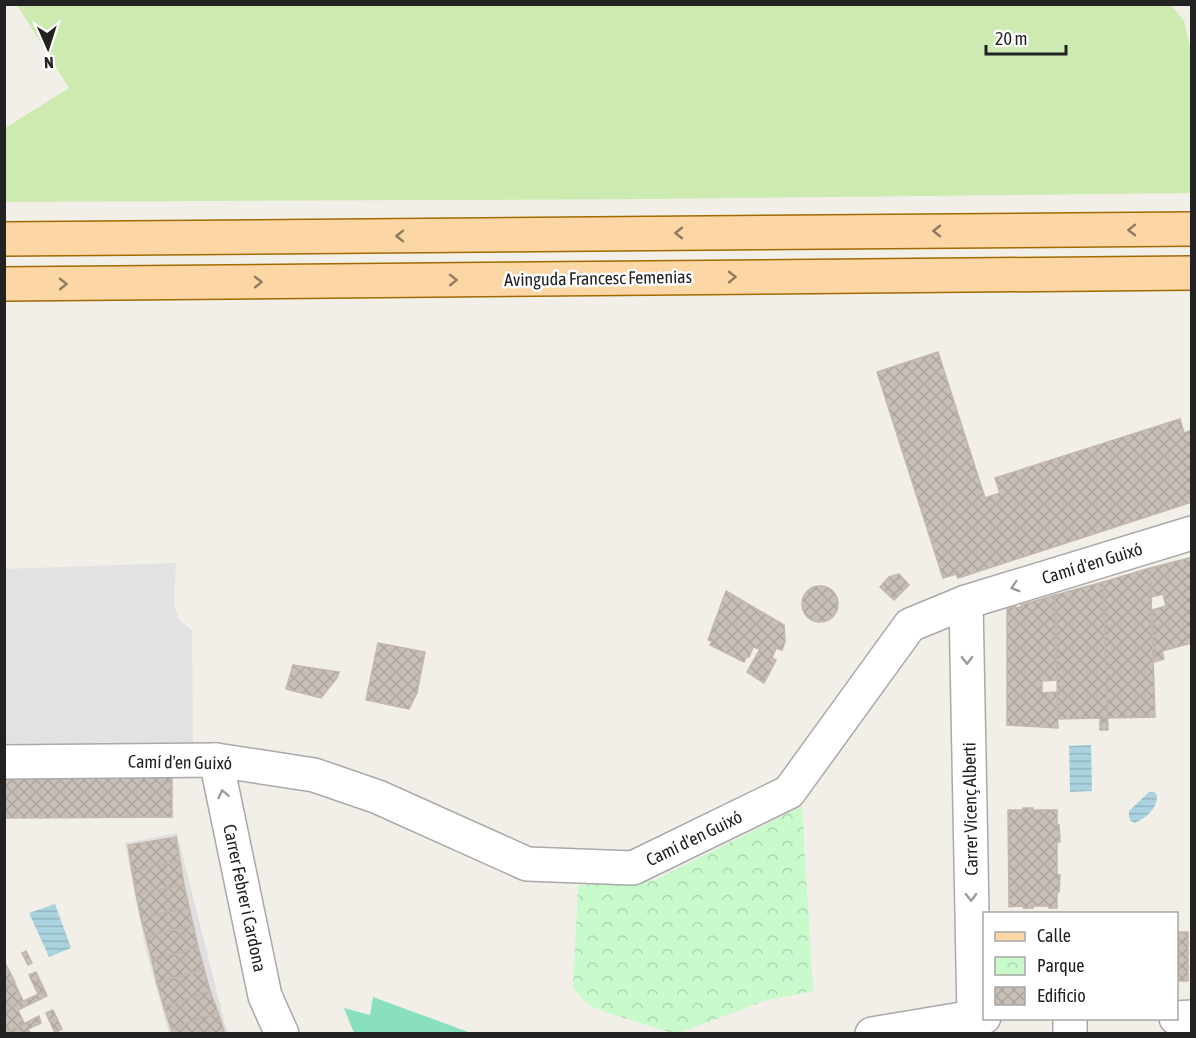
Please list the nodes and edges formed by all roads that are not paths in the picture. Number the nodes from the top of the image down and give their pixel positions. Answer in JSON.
{"nodes":[{"id":1,"x":1191,"y":229,"type":"edge"},
{"id":2,"x":4,"y":239,"type":"edge"},
{"id":3,"x":1191,"y":273,"type":"edge"},
{"id":4,"x":4,"y":284,"type":"edge"},
{"id":5,"x":1191,"y":533,"type":"edge"},
{"id":6,"x":966,"y":602,"type":"junction"},
{"id":7,"x":216,"y":760,"type":"junction"},
{"id":8,"x":4,"y":762,"type":"edge"},
{"id":9,"x":979,"y":1017,"type":"edge"},
{"id":10,"x":282,"y":1034,"type":"edge"},
{"id":11,"x":872,"y":1034,"type":"edge"}],
"edges":[{"from":1,"to":2,"type":"main road","one_way":true},
{"from":4,"to":3,"type":"main road","name":"Avinguda Francesc Femenias","one_way":true},
{"from":5,"to":6,"type":"street","name":"Camí d'en Guixó","one_way":true},
{"from":6,"to":7,"type":"street","name":"Camí d'en Guixó"},
{"from":6,"to":9,"type":"street","name":"Carrer Vicenç Alberti","one_way":true},
{"from":7,"to":8,"type":"street","name":"Camí d'en Guixó"},
{"from":10,"to":7,"type":"street","name":"Carrer Febrer i Cardona","one_way":true},
{"from":9,"to":11,"type":"street"}]}
